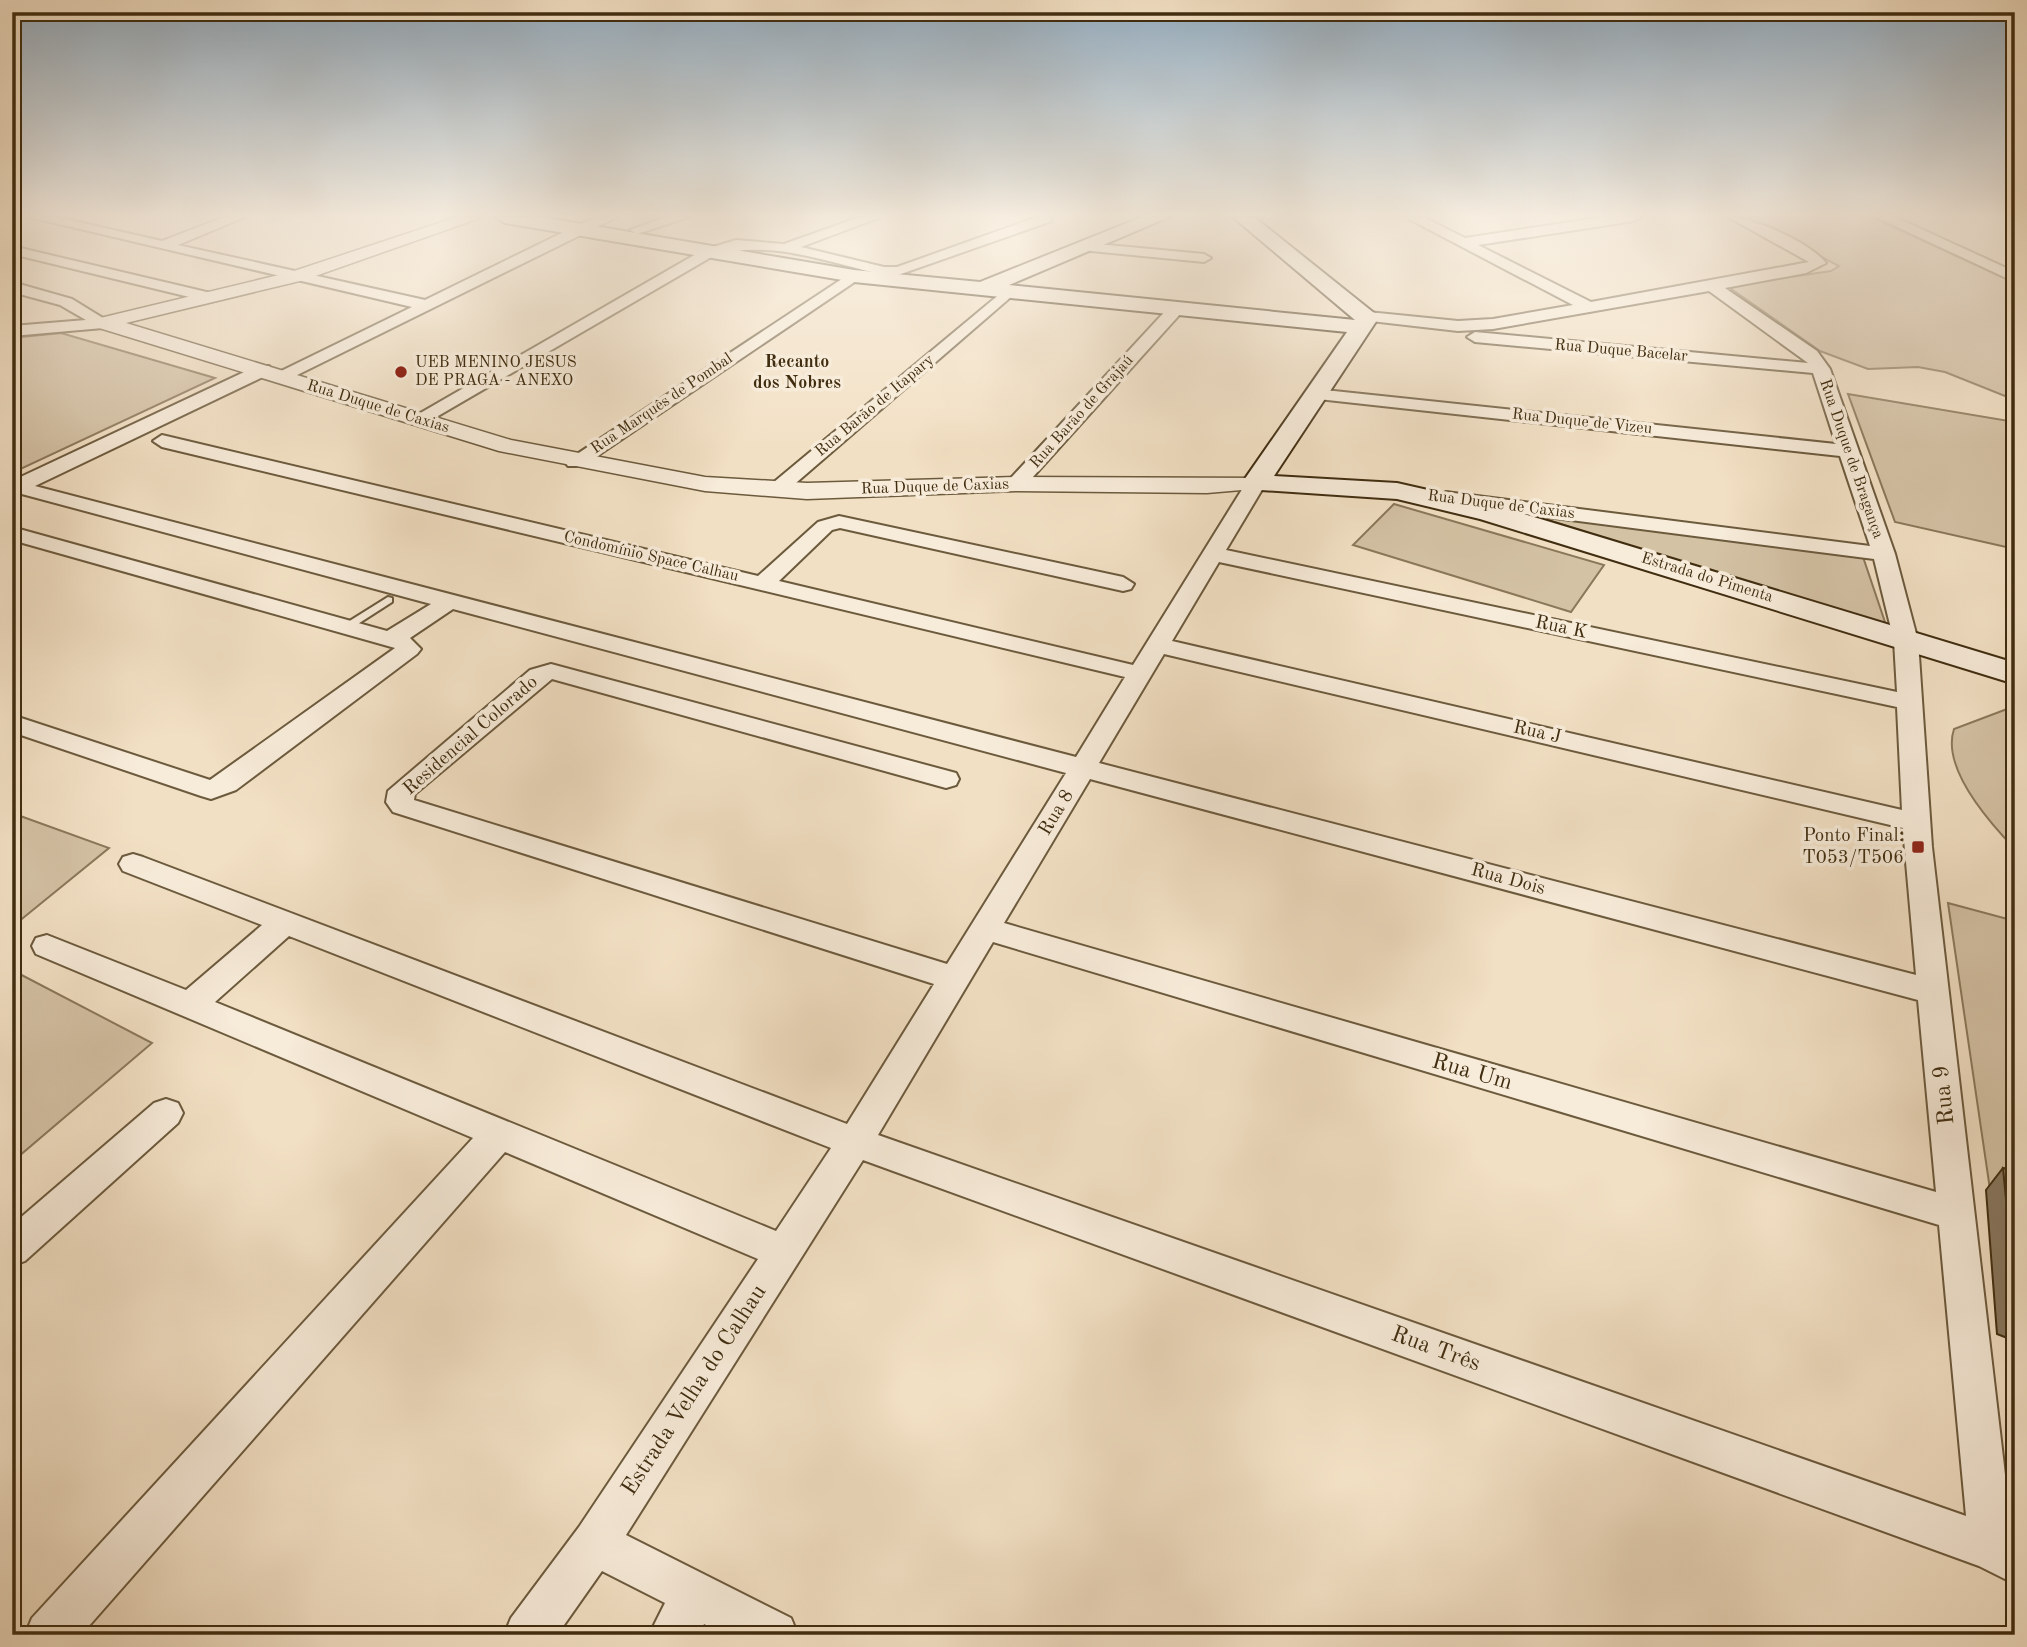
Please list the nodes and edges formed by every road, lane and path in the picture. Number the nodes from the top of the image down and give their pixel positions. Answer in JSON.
{"nodes":[{"id":1,"x":37,"y":294,"type":"edge"},
{"id":2,"x":197,"y":294,"type":"edge"},
{"id":3,"x":223,"y":294,"type":"edge"},
{"id":4,"x":376,"y":294,"type":"edge"},
{"id":5,"x":448,"y":294,"type":"edge"},
{"id":6,"x":637,"y":294,"type":"edge"},
{"id":7,"x":827,"y":294,"type":"edge"},
{"id":8,"x":1006,"y":294,"type":"edge"},
{"id":9,"x":1016,"y":294,"type":"edge"},
{"id":10,"x":1332,"y":294,"type":"edge"},
{"id":11,"x":1563,"y":294,"type":"edge"},
{"id":12,"x":1667,"y":294,"type":"edge"},
{"id":13,"x":1724,"y":294,"type":"edge"},
{"id":14,"x":210,"y":297,"type":"junction"},
{"id":15,"x":425,"y":305,"type":"junction"},
{"id":16,"x":1589,"y":307,"type":"junction"},
{"id":17,"x":1176,"y":309,"type":"junction"},
{"id":18,"x":1365,"y":322,"type":"junction"},
{"id":19,"x":103,"y":323,"type":"junction"},
{"id":20,"x":12,"y":331,"type":"edge"},
{"id":21,"x":1821,"y":369,"type":"junction"},
{"id":22,"x":273,"y":374,"type":"junction"},
{"id":23,"x":1315,"y":394,"type":"junction"},
{"id":24,"x":419,"y":419,"type":"junction"},
{"id":25,"x":162,"y":441,"type":"dead end"},
{"id":26,"x":1849,"y":451,"type":"junction"},
{"id":27,"x":575,"y":462,"type":"junction"},
{"id":28,"x":1016,"y":484,"type":"junction"},
{"id":29,"x":1256,"y":484,"type":"junction"},
{"id":30,"x":14,"y":488,"type":"edge"},
{"id":31,"x":775,"y":491,"type":"junction"},
{"id":32,"x":1396,"y":491,"type":"junction"},
{"id":33,"x":12,"y":533,"type":"edge"},
{"id":34,"x":1213,"y":554,"type":"junction"},
{"id":35,"x":1884,"y":554,"type":"junction"},
{"id":36,"x":763,"y":584,"type":"junction"},
{"id":37,"x":1123,"y":584,"type":"dead end"},
{"id":38,"x":396,"y":595,"type":"junction"},
{"id":39,"x":449,"y":602,"type":"junction"},
{"id":40,"x":346,"y":627,"type":"junction"},
{"id":41,"x":390,"y":640,"type":"junction"},
{"id":42,"x":1906,"y":641,"type":"junction"},
{"id":43,"x":1158,"y":645,"type":"junction"},
{"id":44,"x":1141,"y":674,"type":"junction"},
{"id":45,"x":2015,"y":674,"type":"edge"},
{"id":46,"x":1908,"y":702,"type":"junction"},
{"id":47,"x":12,"y":723,"type":"edge"},
{"id":48,"x":1083,"y":769,"type":"junction"},
{"id":49,"x":946,"y":779,"type":"dead end"},
{"id":50,"x":1916,"y":822,"type":"junction"},
{"id":51,"x":133,"y":864,"type":"dead end"},
{"id":52,"x":285,"y":923,"type":"junction"},
{"id":53,"x":987,"y":929,"type":"junction"},
{"id":54,"x":47,"y":946,"type":"dead end"},
{"id":55,"x":956,"y":979,"type":"junction"},
{"id":56,"x":1933,"y":992,"type":"junction"},
{"id":57,"x":190,"y":1005,"type":"junction"},
{"id":58,"x":166,"y":1113,"type":"dead end"},
{"id":59,"x":499,"y":1134,"type":"junction"},
{"id":60,"x":855,"y":1142,"type":"junction"},
{"id":61,"x":1957,"y":1214,"type":"junction"},
{"id":62,"x":12,"y":1249,"type":"edge"},
{"id":63,"x":784,"y":1252,"type":"junction"},
{"id":64,"x":595,"y":1543,"type":"junction"},
{"id":65,"x":2003,"y":1554,"type":"edge"},
{"id":66,"x":695,"y":1596,"type":"junction"},
{"id":67,"x":49,"y":1635,"type":"edge"},
{"id":68,"x":528,"y":1635,"type":"edge"},
{"id":69,"x":673,"y":1635,"type":"edge"},
{"id":70,"x":774,"y":1635,"type":"edge"}],
"edges":[{"from":1,"to":19,"type":"street","name":"Rua Duque de Caxias"},
{"from":2,"to":14,"type":"street"},
{"from":3,"to":14,"type":"street"},
{"from":4,"to":15,"type":"street"},
{"from":5,"to":15,"type":"street"},
{"from":6,"to":24,"type":"street"},
{"from":7,"to":27,"type":"street","name":"Rua Marquês de Pombal"},
{"from":8,"to":31,"type":"street","name":"Rua Barão de Itapary"},
{"from":9,"to":17,"type":"main road","name":"Rua Duque Bacelar"},
{"from":10,"to":18,"type":"main road"},
{"from":11,"to":16,"type":"street"},
{"from":12,"to":16,"type":"street"},
{"from":13,"to":21,"type":"street","name":"Rua Duque de Bragança"},
{"from":14,"to":19,"type":"street"},
{"from":15,"to":22,"type":"street"},
{"from":16,"to":18,"type":"street"},
{"from":17,"to":18,"type":"main road","name":"Rua Duque Bacelar"},
{"from":17,"to":28,"type":"street","name":"Rua Barão de Grajaú"},
{"from":18,"to":21,"type":"street","name":"Rua Duque Bacelar"},
{"from":18,"to":23,"type":"main road"},
{"from":19,"to":20,"type":"street"},
{"from":19,"to":22,"type":"street","name":"Rua Duque de Caxias"},
{"from":21,"to":26,"type":"street","name":"Rua Duque de Bragança"},
{"from":22,"to":24,"type":"street","name":"Rua Duque de Caxias"},
{"from":22,"to":30,"type":"street"},
{"from":23,"to":26,"type":"street","name":"Rua Duque de Vizeu"},
{"from":23,"to":29,"type":"main road"},
{"from":24,"to":27,"type":"street","name":"Rua Duque de Caxias"},
{"from":25,"to":36,"type":"street","name":"Condomínio Space Calhau"},
{"from":26,"to":35,"type":"street","name":"Rua Duque de Bragança"},
{"from":27,"to":31,"type":"street","name":"Rua Duque de Caxias"},
{"from":28,"to":29,"type":"street","name":"Rua Duque de Caxias"},
{"from":28,"to":31,"type":"street","name":"Rua Duque de Caxias"},
{"from":29,"to":32,"type":"main road","name":"Rua Duque de Caxias"},
{"from":29,"to":34,"type":"street","name":"Rua 8"},
{"from":30,"to":38,"type":"street","name":"Rua Dois"},
{"from":32,"to":35,"type":"street","name":"Rua Duque de Caxias"},
{"from":32,"to":42,"type":"main road","name":"Estrada do Pimenta"},
{"from":33,"to":40,"type":"street"},
{"from":34,"to":43,"type":"street","name":"Rua 8"},
{"from":34,"to":46,"type":"street","name":"Rua K"},
{"from":35,"to":42,"type":"street","name":"Rua Duque de Bragança"},
{"from":36,"to":37,"type":"street"},
{"from":36,"to":44,"type":"street","name":"Condomínio Space Calhau"},
{"from":38,"to":39,"type":"street","name":"Rua Dois"},
{"from":38,"to":40,"type":"lane"},
{"from":39,"to":41,"type":"street"},
{"from":39,"to":48,"type":"street","name":"Rua Dois"},
{"from":40,"to":41,"type":"street"},
{"from":41,"to":47,"type":"street"},
{"from":42,"to":45,"type":"main road","name":"Estrada do Pimenta"},
{"from":42,"to":46,"type":"street","name":"Rua 9"},
{"from":43,"to":44,"type":"street","name":"Rua 8"},
{"from":43,"to":50,"type":"street","name":"Rua J"},
{"from":44,"to":48,"type":"street","name":"Rua 8"},
{"from":46,"to":50,"type":"street","name":"Rua 9"},
{"from":48,"to":53,"type":"street","name":"Rua 8"},
{"from":48,"to":56,"type":"street","name":"Rua Dois"},
{"from":49,"to":55,"type":"street","name":"Residencial Colorado"},
{"from":50,"to":56,"type":"street","name":"Rua 9"},
{"from":51,"to":52,"type":"street","name":"Rua Três"},
{"from":52,"to":57,"type":"street"},
{"from":52,"to":60,"type":"street","name":"Rua Três"},
{"from":53,"to":55,"type":"street","name":"Rua 8"},
{"from":53,"to":61,"type":"street","name":"Rua Um"},
{"from":54,"to":57,"type":"street"},
{"from":55,"to":60,"type":"street","name":"Rua 8"},
{"from":56,"to":61,"type":"street","name":"Rua 9"},
{"from":57,"to":59,"type":"street"},
{"from":58,"to":62,"type":"street"},
{"from":59,"to":63,"type":"street"},
{"from":59,"to":67,"type":"street"},
{"from":60,"to":63,"type":"street","name":"Estrada Velha do Calhau"},
{"from":60,"to":65,"type":"street","name":"Rua Três"},
{"from":61,"to":65,"type":"street","name":"Rua 9"},
{"from":63,"to":64,"type":"street","name":"Estrada Velha do Calhau"},
{"from":64,"to":66,"type":"street"},
{"from":64,"to":68,"type":"street","name":"Estrada Velha do Calhau"},
{"from":66,"to":69,"type":"street"},
{"from":66,"to":70,"type":"street"}]}
